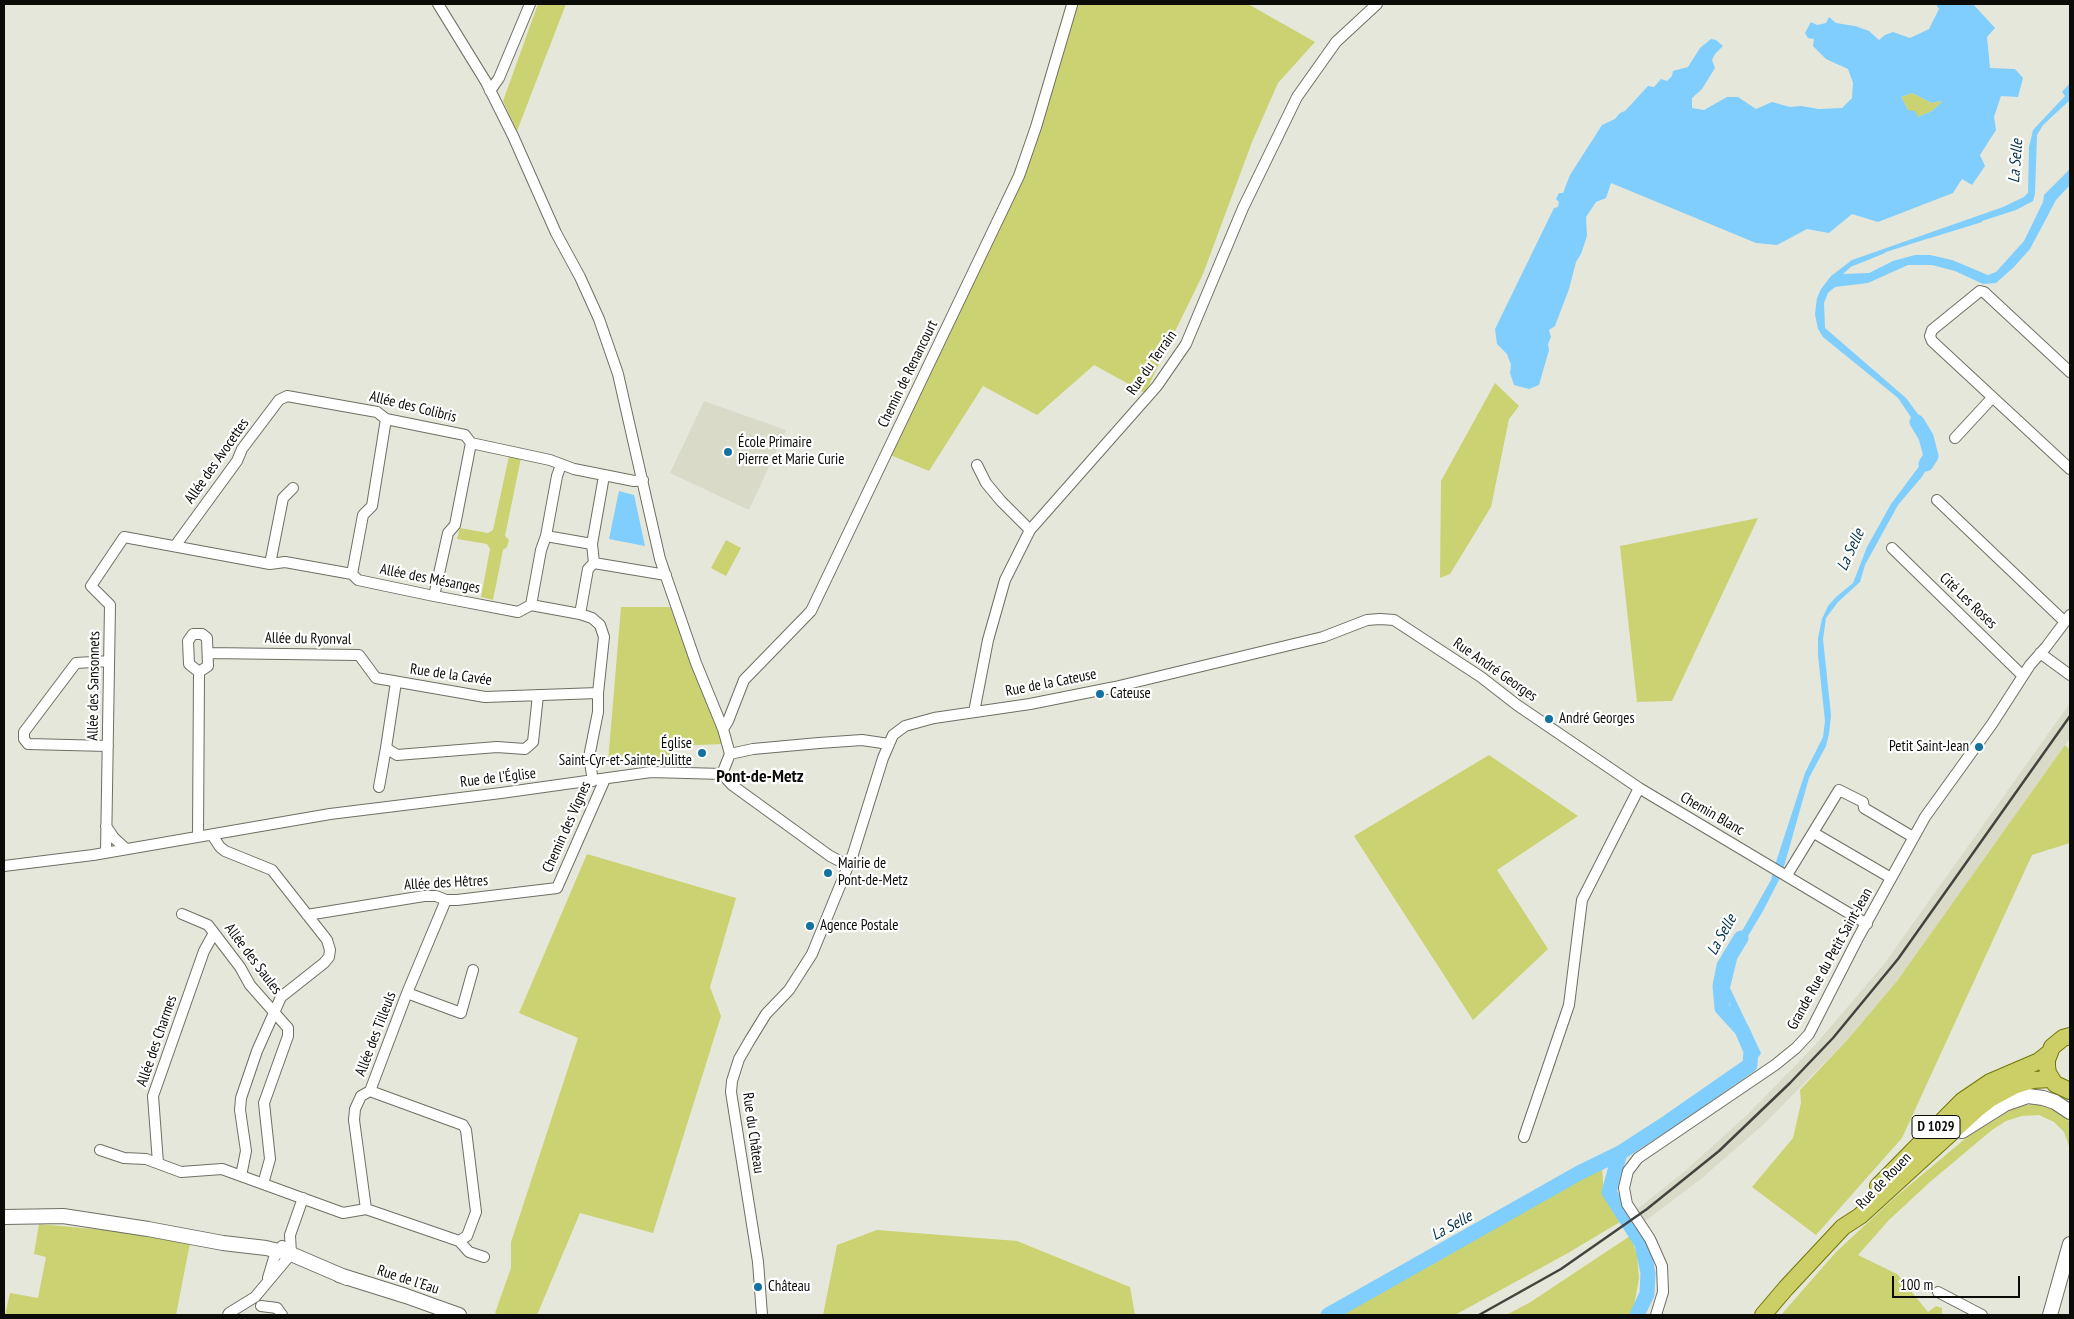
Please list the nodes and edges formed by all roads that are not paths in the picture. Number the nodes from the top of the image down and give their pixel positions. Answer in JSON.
{"nodes":[{"id":1,"x":438,"y":4,"type":"edge"},
{"id":2,"x":530,"y":4,"type":"edge"},
{"id":3,"x":1376,"y":4,"type":"edge"},
{"id":4,"x":1072,"y":5,"type":"edge"},
{"id":5,"x":490,"y":91,"type":"junction"},
{"id":6,"x":2070,"y":372,"type":"edge"},
{"id":7,"x":287,"y":396,"type":"joint"},
{"id":8,"x":1992,"y":398,"type":"junction"},
{"id":9,"x":386,"y":419,"type":"junction"},
{"id":10,"x":1955,"y":438,"type":"dead end"},
{"id":11,"x":471,"y":443,"type":"junction"},
{"id":12,"x":561,"y":465,"type":"junction"},
{"id":13,"x":977,"y":465,"type":"dead end"},
{"id":14,"x":2070,"y":468,"type":"edge"},
{"id":15,"x":604,"y":476,"type":"junction"},
{"id":16,"x":643,"y":480,"type":"junction"},
{"id":17,"x":293,"y":488,"type":"dead end"},
{"id":18,"x":1937,"y":500,"type":"dead end"},
{"id":19,"x":1030,"y":530,"type":"junction"},
{"id":20,"x":546,"y":536,"type":"junction"},
{"id":21,"x":592,"y":544,"type":"junction"},
{"id":22,"x":176,"y":546,"type":"junction"},
{"id":23,"x":1892,"y":548,"type":"dead end"},
{"id":24,"x":108,"y":560,"type":"joint"},
{"id":25,"x":594,"y":563,"type":"junction"},
{"id":26,"x":270,"y":564,"type":"junction"},
{"id":27,"x":352,"y":574,"type":"junction"},
{"id":28,"x":666,"y":575,"type":"junction"},
{"id":29,"x":434,"y":596,"type":"junction"},
{"id":30,"x":531,"y":605,"type":"junction"},
{"id":31,"x":580,"y":614,"type":"junction"},
{"id":32,"x":2068,"y":618,"type":"edge"},
{"id":33,"x":1380,"y":619,"type":"joint"},
{"id":34,"x":208,"y":653,"type":"junction"},
{"id":35,"x":2040,"y":653,"type":"junction"},
{"id":36,"x":109,"y":661,"type":"junction"},
{"id":37,"x":198,"y":672,"type":"junction"},
{"id":38,"x":2070,"y":674,"type":"edge"},
{"id":39,"x":2023,"y":676,"type":"junction"},
{"id":40,"x":396,"y":682,"type":"junction"},
{"id":41,"x":598,"y":693,"type":"junction"},
{"id":42,"x":538,"y":695,"type":"junction"},
{"id":43,"x":976,"y":711,"type":"junction"},
{"id":44,"x":723,"y":729,"type":"junction"},
{"id":45,"x":889,"y":744,"type":"junction"},
{"id":46,"x":108,"y":746,"type":"junction"},
{"id":47,"x":386,"y":748,"type":"junction"},
{"id":48,"x":730,"y":754,"type":"junction"},
{"id":49,"x":722,"y":774,"type":"junction"},
{"id":50,"x":605,"y":779,"type":"junction"},
{"id":51,"x":593,"y":780,"type":"junction"},
{"id":52,"x":379,"y":787,"type":"dead end"},
{"id":53,"x":1639,"y":788,"type":"junction"},
{"id":54,"x":106,"y":825,"type":"junction"},
{"id":55,"x":1814,"y":833,"type":"junction"},
{"id":56,"x":212,"y":835,"type":"junction"},
{"id":57,"x":198,"y":837,"type":"junction"},
{"id":58,"x":1913,"y":837,"type":"junction"},
{"id":59,"x":126,"y":849,"type":"junction"},
{"id":60,"x":106,"y":852,"type":"junction"},
{"id":61,"x":4,"y":866,"type":"edge"},
{"id":62,"x":849,"y":866,"type":"junction"},
{"id":63,"x":1785,"y":874,"type":"junction"},
{"id":64,"x":1891,"y":878,"type":"junction"},
{"id":65,"x":557,"y":888,"type":"joint"},
{"id":66,"x":446,"y":900,"type":"junction"},
{"id":67,"x":182,"y":914,"type":"dead end"},
{"id":68,"x":307,"y":915,"type":"junction"},
{"id":69,"x":1867,"y":924,"type":"junction"},
{"id":70,"x":214,"y":933,"type":"junction"},
{"id":71,"x":473,"y":970,"type":"dead end"},
{"id":72,"x":407,"y":993,"type":"junction"},
{"id":73,"x":273,"y":1010,"type":"junction"},
{"id":74,"x":2070,"y":1036,"type":"edge"},
{"id":75,"x":2049,"y":1053,"type":"junction"},
{"id":76,"x":2051,"y":1079,"type":"junction"},
{"id":77,"x":370,"y":1091,"type":"junction"},
{"id":78,"x":2070,"y":1091,"type":"edge"},
{"id":79,"x":2070,"y":1112,"type":"edge"},
{"id":80,"x":1524,"y":1137,"type":"dead end"},
{"id":81,"x":100,"y":1150,"type":"dead end"},
{"id":82,"x":1927,"y":1156,"type":"junction"},
{"id":83,"x":158,"y":1163,"type":"junction"},
{"id":84,"x":241,"y":1176,"type":"junction"},
{"id":85,"x":262,"y":1184,"type":"junction"},
{"id":86,"x":303,"y":1198,"type":"junction"},
{"id":87,"x":366,"y":1208,"type":"junction"},
{"id":88,"x":4,"y":1217,"type":"edge"},
{"id":89,"x":1843,"y":1227,"type":"junction"},
{"id":90,"x":459,"y":1241,"type":"junction"},
{"id":91,"x":2070,"y":1244,"type":"edge"},
{"id":92,"x":282,"y":1256,"type":"junction"},
{"id":93,"x":484,"y":1257,"type":"dead end"},
{"id":94,"x":1938,"y":1292,"type":"dead end"},
{"id":95,"x":255,"y":1297,"type":"junction"},
{"id":96,"x":261,"y":1306,"type":"junction"},
{"id":97,"x":228,"y":1315,"type":"edge"},
{"id":98,"x":268,"y":1315,"type":"edge"},
{"id":99,"x":282,"y":1315,"type":"edge"},
{"id":100,"x":459,"y":1315,"type":"edge"},
{"id":101,"x":762,"y":1315,"type":"edge"},
{"id":102,"x":1656,"y":1315,"type":"edge"},
{"id":103,"x":1764,"y":1315,"type":"edge"},
{"id":104,"x":1982,"y":1315,"type":"edge"},
{"id":105,"x":2050,"y":1315,"type":"edge"}],
"edges":[{"from":1,"to":5,"type":"street"},
{"from":2,"to":5,"type":"street"},
{"from":3,"to":19,"type":"street","name":"Rue du Terrain"},
{"from":4,"to":44,"type":"street","name":"Chemin de Renancourt"},
{"from":5,"to":16,"type":"street"},
{"from":6,"to":8,"type":"street"},
{"from":7,"to":9,"type":"street","name":"Allée des Colibris"},
{"from":7,"to":22,"type":"street","name":"Allée des Avocettes"},
{"from":8,"to":10,"type":"street"},
{"from":8,"to":14,"type":"street"},
{"from":9,"to":11,"type":"street","name":"Allée des Colibris"},
{"from":9,"to":27,"type":"street"},
{"from":11,"to":12,"type":"street","name":"Allée des Colibris"},
{"from":11,"to":29,"type":"street"},
{"from":12,"to":15,"type":"street","name":"Allée des Colibris"},
{"from":12,"to":20,"type":"street"},
{"from":13,"to":19,"type":"street"},
{"from":15,"to":16,"type":"street","name":"Allée des Colibris"},
{"from":15,"to":21,"type":"street"},
{"from":16,"to":28,"type":"street"},
{"from":17,"to":26,"type":"street"},
{"from":18,"to":32,"type":"street"},
{"from":19,"to":43,"type":"street","name":"Rue du Terrain"},
{"from":20,"to":21,"type":"street"},
{"from":20,"to":30,"type":"street"},
{"from":21,"to":25,"type":"street"},
{"from":22,"to":24,"type":"street","name":"Allée des Mésanges"},
{"from":22,"to":26,"type":"street","name":"Allée des Mésanges"},
{"from":23,"to":39,"type":"street","name":"Cité Les Roses"},
{"from":24,"to":36,"type":"street","name":"Allée des Sansonnets"},
{"from":25,"to":28,"type":"street"},
{"from":25,"to":31,"type":"street"},
{"from":26,"to":27,"type":"street","name":"Allée des Mésanges"},
{"from":27,"to":29,"type":"street","name":"Allée des Mésanges"},
{"from":28,"to":44,"type":"street"},
{"from":29,"to":30,"type":"street","name":"Allée des Mésanges"},
{"from":30,"to":31,"type":"street","name":"Allée des Mésanges"},
{"from":31,"to":41,"type":"street","name":"Allée des Mésanges"},
{"from":32,"to":35,"type":"street","name":"Grande Rue du Petit Saint-Jean"},
{"from":33,"to":43,"type":"street","name":"Rue de la Cateuse"},
{"from":33,"to":53,"type":"street","name":"Rue André Georges"},
{"from":34,"to":37,"type":"street"},
{"from":34,"to":37,"type":"street"},
{"from":34,"to":40,"type":"street","name":"Allée du Ryonval"},
{"from":35,"to":38,"type":"street"},
{"from":35,"to":39,"type":"street","name":"Grande Rue du Petit Saint-Jean"},
{"from":36,"to":46,"type":"street","name":"Allée des Sansonnets"},
{"from":36,"to":46,"type":"street"},
{"from":37,"to":57,"type":"street"},
{"from":39,"to":58,"type":"street","name":"Grande Rue du Petit Saint-Jean"},
{"from":40,"to":42,"type":"street","name":"Rue de la Cavée"},
{"from":40,"to":47,"type":"street","name":"Rue de la Cavée"},
{"from":41,"to":42,"type":"street","name":"Rue de la Cavée"},
{"from":41,"to":51,"type":"street","name":"Allée des Mésanges"},
{"from":42,"to":47,"type":"street"},
{"from":43,"to":45,"type":"street","name":"Rue de la Cateuse"},
{"from":44,"to":48,"type":"street"},
{"from":45,"to":48,"type":"street"},
{"from":45,"to":62,"type":"street","name":"Rue du Château"},
{"from":46,"to":54,"type":"street","name":"Allée des Sansonnets"},
{"from":47,"to":52,"type":"street","name":"Rue de la Cavée"},
{"from":48,"to":49,"type":"street"},
{"from":49,"to":50,"type":"street","name":"Rue de l'Église"},
{"from":49,"to":62,"type":"street"},
{"from":50,"to":51,"type":"street","name":"Rue de l'Église"},
{"from":50,"to":65,"type":"street","name":"Chemin des Vignes"},
{"from":51,"to":56,"type":"street","name":"Rue de l'Église"},
{"from":53,"to":63,"type":"street","name":"Chemin Blanc"},
{"from":53,"to":80,"type":"street"},
{"from":54,"to":59,"type":"street"},
{"from":54,"to":60,"type":"street","name":"Allée des Sansonnets"},
{"from":55,"to":58,"type":"street"},
{"from":55,"to":63,"type":"street"},
{"from":55,"to":64,"type":"street"},
{"from":56,"to":57,"type":"street","name":"Rue de l'Église"},
{"from":56,"to":68,"type":"street"},
{"from":57,"to":59,"type":"street","name":"Rue de l'Église"},
{"from":58,"to":64,"type":"street","name":"Grande Rue du Petit Saint-Jean"},
{"from":59,"to":60,"type":"street","name":"Rue de l'Église"},
{"from":60,"to":61,"type":"street","name":"Rue de l'Église"},
{"from":62,"to":101,"type":"street","name":"Rue du Château"},
{"from":63,"to":69,"type":"street","name":"Chemin Blanc"},
{"from":64,"to":69,"type":"street","name":"Grande Rue du Petit Saint-Jean"},
{"from":65,"to":66,"type":"street","name":"Allée des Hêtres"},
{"from":66,"to":68,"type":"street","name":"Allée des Hêtres"},
{"from":66,"to":72,"type":"street","name":"Allée des Tilleuls"},
{"from":67,"to":70,"type":"street","name":"Allée des Saules"},
{"from":68,"to":73,"type":"street"},
{"from":69,"to":102,"type":"street","name":"Grande Rue du Petit Saint-Jean"},
{"from":70,"to":73,"type":"street","name":"Allée des Saules"},
{"from":70,"to":83,"type":"street","name":"Allée des Charmes"},
{"from":71,"to":72,"type":"street"},
{"from":72,"to":77,"type":"street","name":"Allée des Tilleuls"},
{"from":73,"to":84,"type":"street"},
{"from":73,"to":85,"type":"street","name":"Allée des Saules"},
{"from":74,"to":75,"type":"main road","name":"Rue de Rouen"},
{"from":75,"to":76,"type":"main road"},
{"from":75,"to":89,"type":"main road","name":"Rue de Rouen","number":"D 1029"},
{"from":76,"to":78,"type":"main road"},
{"from":76,"to":82,"type":"main road","name":"Rue de Rouen","number":"D 1029"},
{"from":77,"to":87,"type":"street","name":"Allée des Tilleuls"},
{"from":77,"to":90,"type":"street"},
{"from":79,"to":82,"type":"street"},
{"from":81,"to":83,"type":"street"},
{"from":82,"to":89,"type":"main road","name":"Rue de Rouen","number":"D 1029"},
{"from":83,"to":84,"type":"street"},
{"from":84,"to":85,"type":"street"},
{"from":85,"to":86,"type":"street"},
{"from":86,"to":87,"type":"street"},
{"from":86,"to":92,"type":"street"},
{"from":87,"to":90,"type":"street"},
{"from":88,"to":92,"type":"street","name":"Rue de l'Eau"},
{"from":89,"to":103,"type":"main road","name":"Rue de Rouen","number":"D 1029"},
{"from":90,"to":93,"type":"street"},
{"from":91,"to":105,"type":"street"},
{"from":92,"to":95,"type":"street"},
{"from":92,"to":100,"type":"street","name":"Rue de l'Eau"},
{"from":94,"to":104,"type":"street"},
{"from":95,"to":96,"type":"street"},
{"from":95,"to":97,"type":"street"},
{"from":96,"to":98,"type":"street"},
{"from":96,"to":99,"type":"street"}]}
